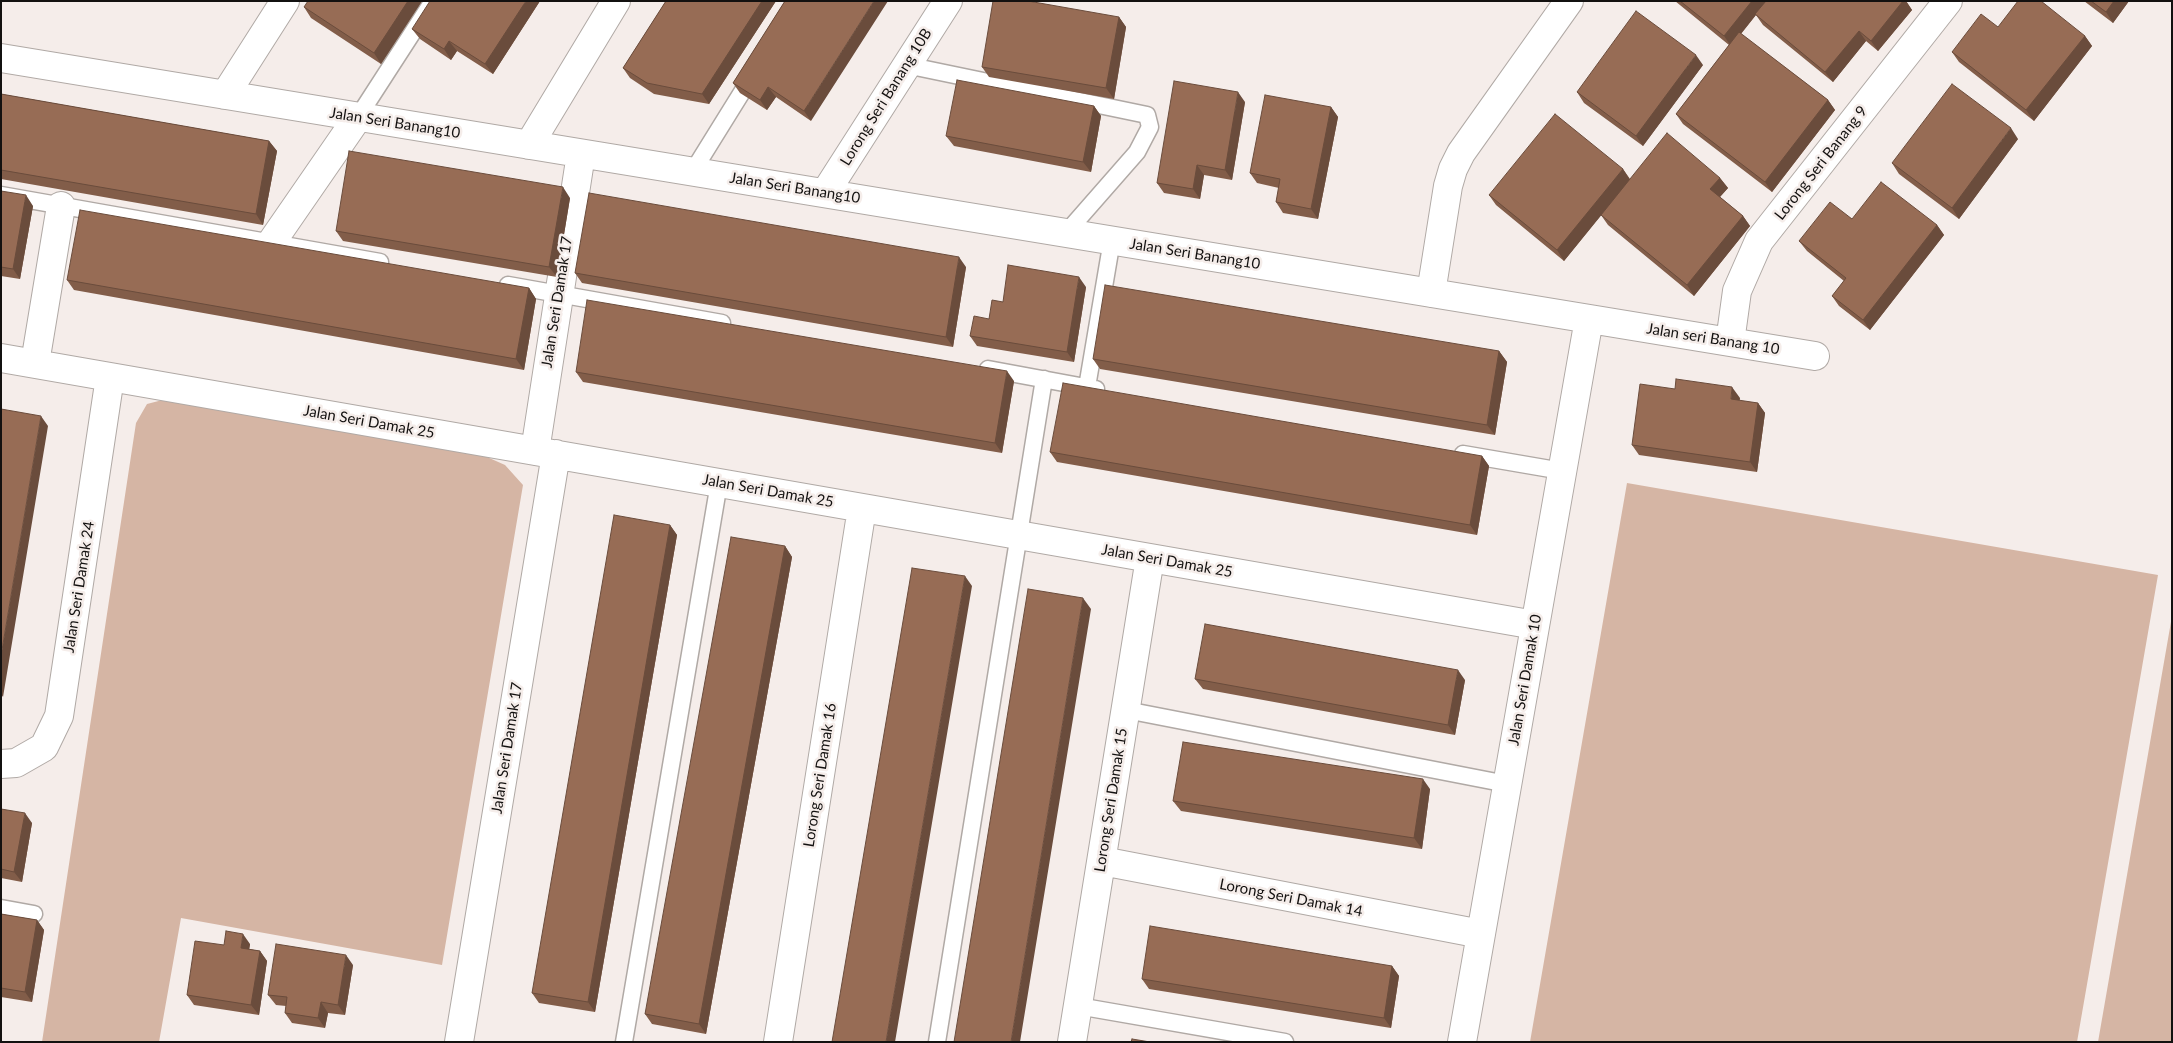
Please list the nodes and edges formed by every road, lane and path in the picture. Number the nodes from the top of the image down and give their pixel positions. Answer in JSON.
{"nodes":[{"id":1,"x":285,"y":1,"type":"edge"},
{"id":2,"x":433,"y":1,"type":"edge"},
{"id":3,"x":616,"y":1,"type":"edge"},
{"id":4,"x":948,"y":1,"type":"edge"},
{"id":5,"x":1569,"y":1,"type":"edge"},
{"id":6,"x":1948,"y":1,"type":"edge"},
{"id":7,"x":1,"y":58,"type":"edge"},
{"id":8,"x":906,"y":64,"type":"junction"},
{"id":9,"x":758,"y":66,"type":"edge"},
{"id":10,"x":225,"y":95,"type":"junction"},
{"id":11,"x":358,"y":117,"type":"junction"},
{"id":12,"x":529,"y":145,"type":"junction"},
{"id":13,"x":581,"y":154,"type":"junction"},
{"id":14,"x":693,"y":172,"type":"junction"},
{"id":15,"x":825,"y":193,"type":"junction"},
{"id":16,"x":1,"y":195,"type":"edge"},
{"id":17,"x":61,"y":206,"type":"junction"},
{"id":18,"x":1066,"y":233,"type":"junction"},
{"id":19,"x":1112,"y":240,"type":"junction"},
{"id":20,"x":271,"y":243,"type":"junction"},
{"id":21,"x":395,"y":265,"type":"edge"},
{"id":22,"x":491,"y":282,"type":"edge"},
{"id":23,"x":1431,"y":293,"type":"junction"},
{"id":24,"x":558,"y":294,"type":"junction"},
{"id":25,"x":1600,"y":320,"type":"junction"},
{"id":26,"x":733,"y":325,"type":"edge"},
{"id":27,"x":1730,"y":342,"type":"junction"},
{"id":28,"x":1815,"y":356,"type":"dead end"},
{"id":29,"x":1,"y":358,"type":"edge"},
{"id":30,"x":35,"y":363,"type":"junction"},
{"id":31,"x":976,"y":368,"type":"edge"},
{"id":32,"x":110,"y":377,"type":"junction"},
{"id":33,"x":1044,"y":379,"type":"junction"},
{"id":34,"x":1087,"y":387,"type":"junction"},
{"id":35,"x":1116,"y":392,"type":"edge"},
{"id":36,"x":1445,"y":450,"type":"edge"},
{"id":37,"x":545,"y":453,"type":"junction"},
{"id":38,"x":1562,"y":471,"type":"junction"},
{"id":39,"x":719,"y":483,"type":"junction"},
{"id":40,"x":862,"y":508,"type":"junction"},
{"id":41,"x":1018,"y":535,"type":"junction"},
{"id":42,"x":1150,"y":558,"type":"junction"},
{"id":43,"x":1535,"y":625,"type":"junction"},
{"id":44,"x":1126,"y":710,"type":"junction"},
{"id":45,"x":1,"y":764,"type":"edge"},
{"id":46,"x":1507,"y":784,"type":"junction"},
{"id":47,"x":1102,"y":861,"type":"junction"},
{"id":48,"x":1,"y":908,"type":"edge"},
{"id":49,"x":34,"y":914,"type":"dead end"},
{"id":50,"x":1481,"y":934,"type":"junction"},
{"id":51,"x":1078,"y":1006,"type":"junction"},
{"id":52,"x":458,"y":1042,"type":"edge"},
{"id":53,"x":624,"y":1042,"type":"edge"},
{"id":54,"x":778,"y":1042,"type":"edge"},
{"id":55,"x":937,"y":1042,"type":"edge"},
{"id":56,"x":1072,"y":1042,"type":"edge"},
{"id":57,"x":1285,"y":1042,"type":"edge"},
{"id":58,"x":1462,"y":1042,"type":"edge"}],
"edges":[{"from":1,"to":10,"type":"street"},
{"from":2,"to":11,"type":"lane"},
{"from":3,"to":12,"type":"street"},
{"from":4,"to":8,"type":"street","name":"Lorong Seri Banang 10B"},
{"from":5,"to":23,"type":"street"},
{"from":6,"to":27,"type":"street","name":"Lorong Seri Banang 9"},
{"from":7,"to":10,"type":"street","name":"Jalan Seri Banang10"},
{"from":8,"to":15,"type":"street","name":"Lorong Seri Banang 10B"},
{"from":8,"to":18,"type":"lane"},
{"from":9,"to":14,"type":"lane"},
{"from":10,"to":11,"type":"street","name":"Jalan Seri Banang10"},
{"from":11,"to":12,"type":"street","name":"Jalan Seri Banang10"},
{"from":11,"to":20,"type":"street"},
{"from":12,"to":13,"type":"street","name":"Jalan Seri Banang10"},
{"from":13,"to":14,"type":"street","name":"Jalan Seri Banang10"},
{"from":13,"to":24,"type":"street","name":"Jalan Seri Damak 17"},
{"from":14,"to":15,"type":"street","name":"Jalan Seri Banang10"},
{"from":15,"to":18,"type":"street","name":"Jalan Seri Banang10"},
{"from":16,"to":17,"type":"lane"},
{"from":17,"to":20,"type":"lane"},
{"from":17,"to":30,"type":"street"},
{"from":18,"to":19,"type":"street","name":"Jalan Seri Banang10"},
{"from":19,"to":23,"type":"street","name":"Jalan Seri Banang10"},
{"from":19,"to":34,"type":"lane"},
{"from":20,"to":21,"type":"lane"},
{"from":22,"to":24,"type":"lane"},
{"from":23,"to":25,"type":"street","name":"Jalan Seri Banang10"},
{"from":24,"to":26,"type":"lane"},
{"from":24,"to":37,"type":"street","name":"Jalan Seri Damak 17"},
{"from":25,"to":27,"type":"street","name":"Jalan seri Banang 10"},
{"from":25,"to":38,"type":"street","name":"Jalan Seri Damak 10"},
{"from":27,"to":28,"type":"street","name":"Jalan seri Banang 10"},
{"from":29,"to":30,"type":"street","name":"Jalan Seri Damak 25"},
{"from":30,"to":32,"type":"street","name":"Jalan Seri Damak 25"},
{"from":31,"to":33,"type":"lane"},
{"from":32,"to":37,"type":"street","name":"Jalan Seri Damak 25"},
{"from":32,"to":45,"type":"street","name":"Jalan Seri Damak 24"},
{"from":33,"to":34,"type":"lane"},
{"from":33,"to":41,"type":"lane"},
{"from":34,"to":35,"type":"lane"},
{"from":36,"to":38,"type":"lane"},
{"from":37,"to":39,"type":"street","name":"Jalan Seri Damak 25"},
{"from":37,"to":52,"type":"street","name":"Jalan Seri Damak 17"},
{"from":38,"to":43,"type":"street","name":"Jalan Seri Damak 10"},
{"from":39,"to":40,"type":"street","name":"Jalan Seri Damak 25"},
{"from":39,"to":53,"type":"lane"},
{"from":40,"to":41,"type":"street","name":"Jalan Seri Damak 25"},
{"from":40,"to":54,"type":"street","name":"Lorong Seri Damak 16"},
{"from":41,"to":42,"type":"street","name":"Jalan Seri Damak 25"},
{"from":41,"to":55,"type":"lane"},
{"from":42,"to":43,"type":"street","name":"Jalan Seri Damak 25"},
{"from":42,"to":44,"type":"street","name":"Lorong Seri Damak 15"},
{"from":43,"to":46,"type":"street","name":"Jalan Seri Damak 10"},
{"from":44,"to":46,"type":"lane"},
{"from":44,"to":47,"type":"street","name":"Lorong Seri Damak 15"},
{"from":46,"to":50,"type":"street","name":"Jalan Seri Damak 10"},
{"from":47,"to":50,"type":"street","name":"Lorong Seri Damak 14"},
{"from":47,"to":51,"type":"street","name":"Lorong Seri Damak 15"},
{"from":48,"to":49,"type":"lane"},
{"from":50,"to":58,"type":"street","name":"Jalan Seri Damak 10"},
{"from":51,"to":56,"type":"street","name":"Lorong Seri Damak 15"},
{"from":51,"to":57,"type":"lane"}]}
